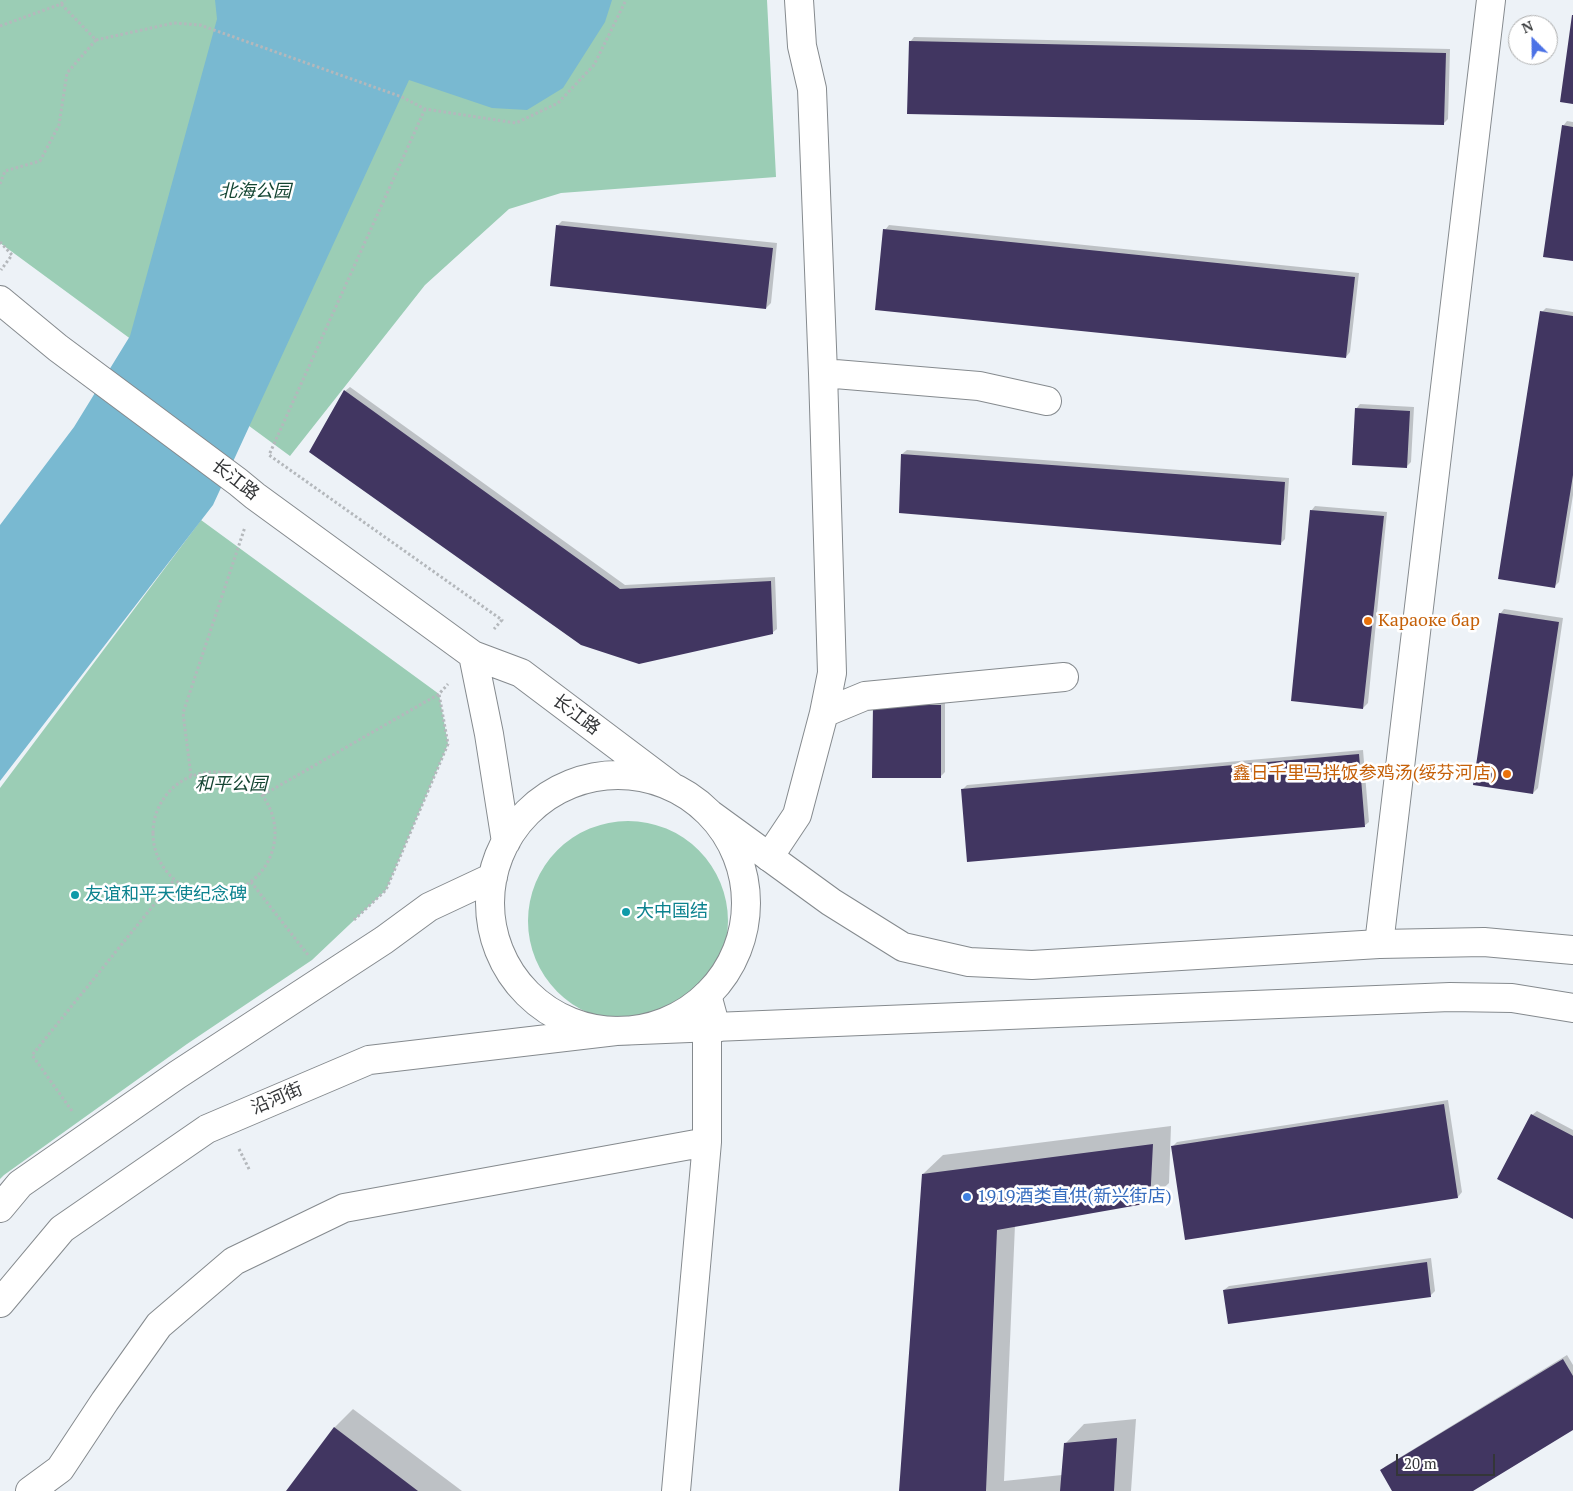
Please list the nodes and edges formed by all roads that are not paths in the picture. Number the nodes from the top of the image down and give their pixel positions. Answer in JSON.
{"nodes":[{"id":1,"x":799,"y":0,"type":"edge"},
{"id":2,"x":1491,"y":0,"type":"edge"},
{"id":3,"x":0,"y":300,"type":"edge"},
{"id":4,"x":823,"y":373,"type":"junction"},
{"id":5,"x":1047,"y":401,"type":"dead end"},
{"id":6,"x":473,"y":656,"type":"junction"},
{"id":7,"x":1064,"y":677,"type":"dead end"},
{"id":8,"x":824,"y":713,"type":"junction"},
{"id":9,"x":671,"y":786,"type":"junction"},
{"id":10,"x":710,"y":814,"type":"junction"},
{"id":11,"x":506,"y":842,"type":"junction"},
{"id":12,"x":769,"y":857,"type":"junction"},
{"id":13,"x":493,"y":877,"type":"junction"},
{"id":14,"x":1379,"y":944,"type":"junction"},
{"id":15,"x":1573,"y":950,"type":"edge"},
{"id":16,"x":707,"y":995,"type":"junction"},
{"id":17,"x":1573,"y":1008,"type":"edge"},
{"id":18,"x":712,"y":1028,"type":"junction"},
{"id":19,"x":616,"y":1031,"type":"junction"},
{"id":20,"x":707,"y":1142,"type":"junction"},
{"id":21,"x":0,"y":1208,"type":"edge"},
{"id":22,"x":0,"y":1303,"type":"edge"},
{"id":23,"x":30,"y":1491,"type":"edge"},
{"id":24,"x":676,"y":1491,"type":"edge"}],
"edges":[{"from":1,"to":4,"type":"main road"},
{"from":2,"to":14,"type":"main road"},
{"from":3,"to":6,"type":"main road","name":"长江路"},
{"from":4,"to":5,"type":"main road"},
{"from":4,"to":8,"type":"main road"},
{"from":6,"to":9,"type":"main road","name":"长江路"},
{"from":6,"to":11,"type":"main road"},
{"from":7,"to":8,"type":"main road"},
{"from":8,"to":12,"type":"main road"},
{"from":9,"to":10,"type":"main road"},
{"from":9,"to":11,"type":"main road"},
{"from":10,"to":12,"type":"main road"},
{"from":10,"to":16,"type":"main road"},
{"from":11,"to":13,"type":"main road"},
{"from":12,"to":14,"type":"main road"},
{"from":13,"to":19,"type":"main road"},
{"from":13,"to":21,"type":"main road"},
{"from":14,"to":15,"type":"main road"},
{"from":16,"to":18,"type":"main road"},
{"from":16,"to":19,"type":"main road"},
{"from":17,"to":18,"type":"main road"},
{"from":18,"to":19,"type":"main road"},
{"from":18,"to":20,"type":"main road"},
{"from":19,"to":22,"type":"main road","name":"沿河街"},
{"from":20,"to":23,"type":"main road"},
{"from":20,"to":24,"type":"main road"}]}
